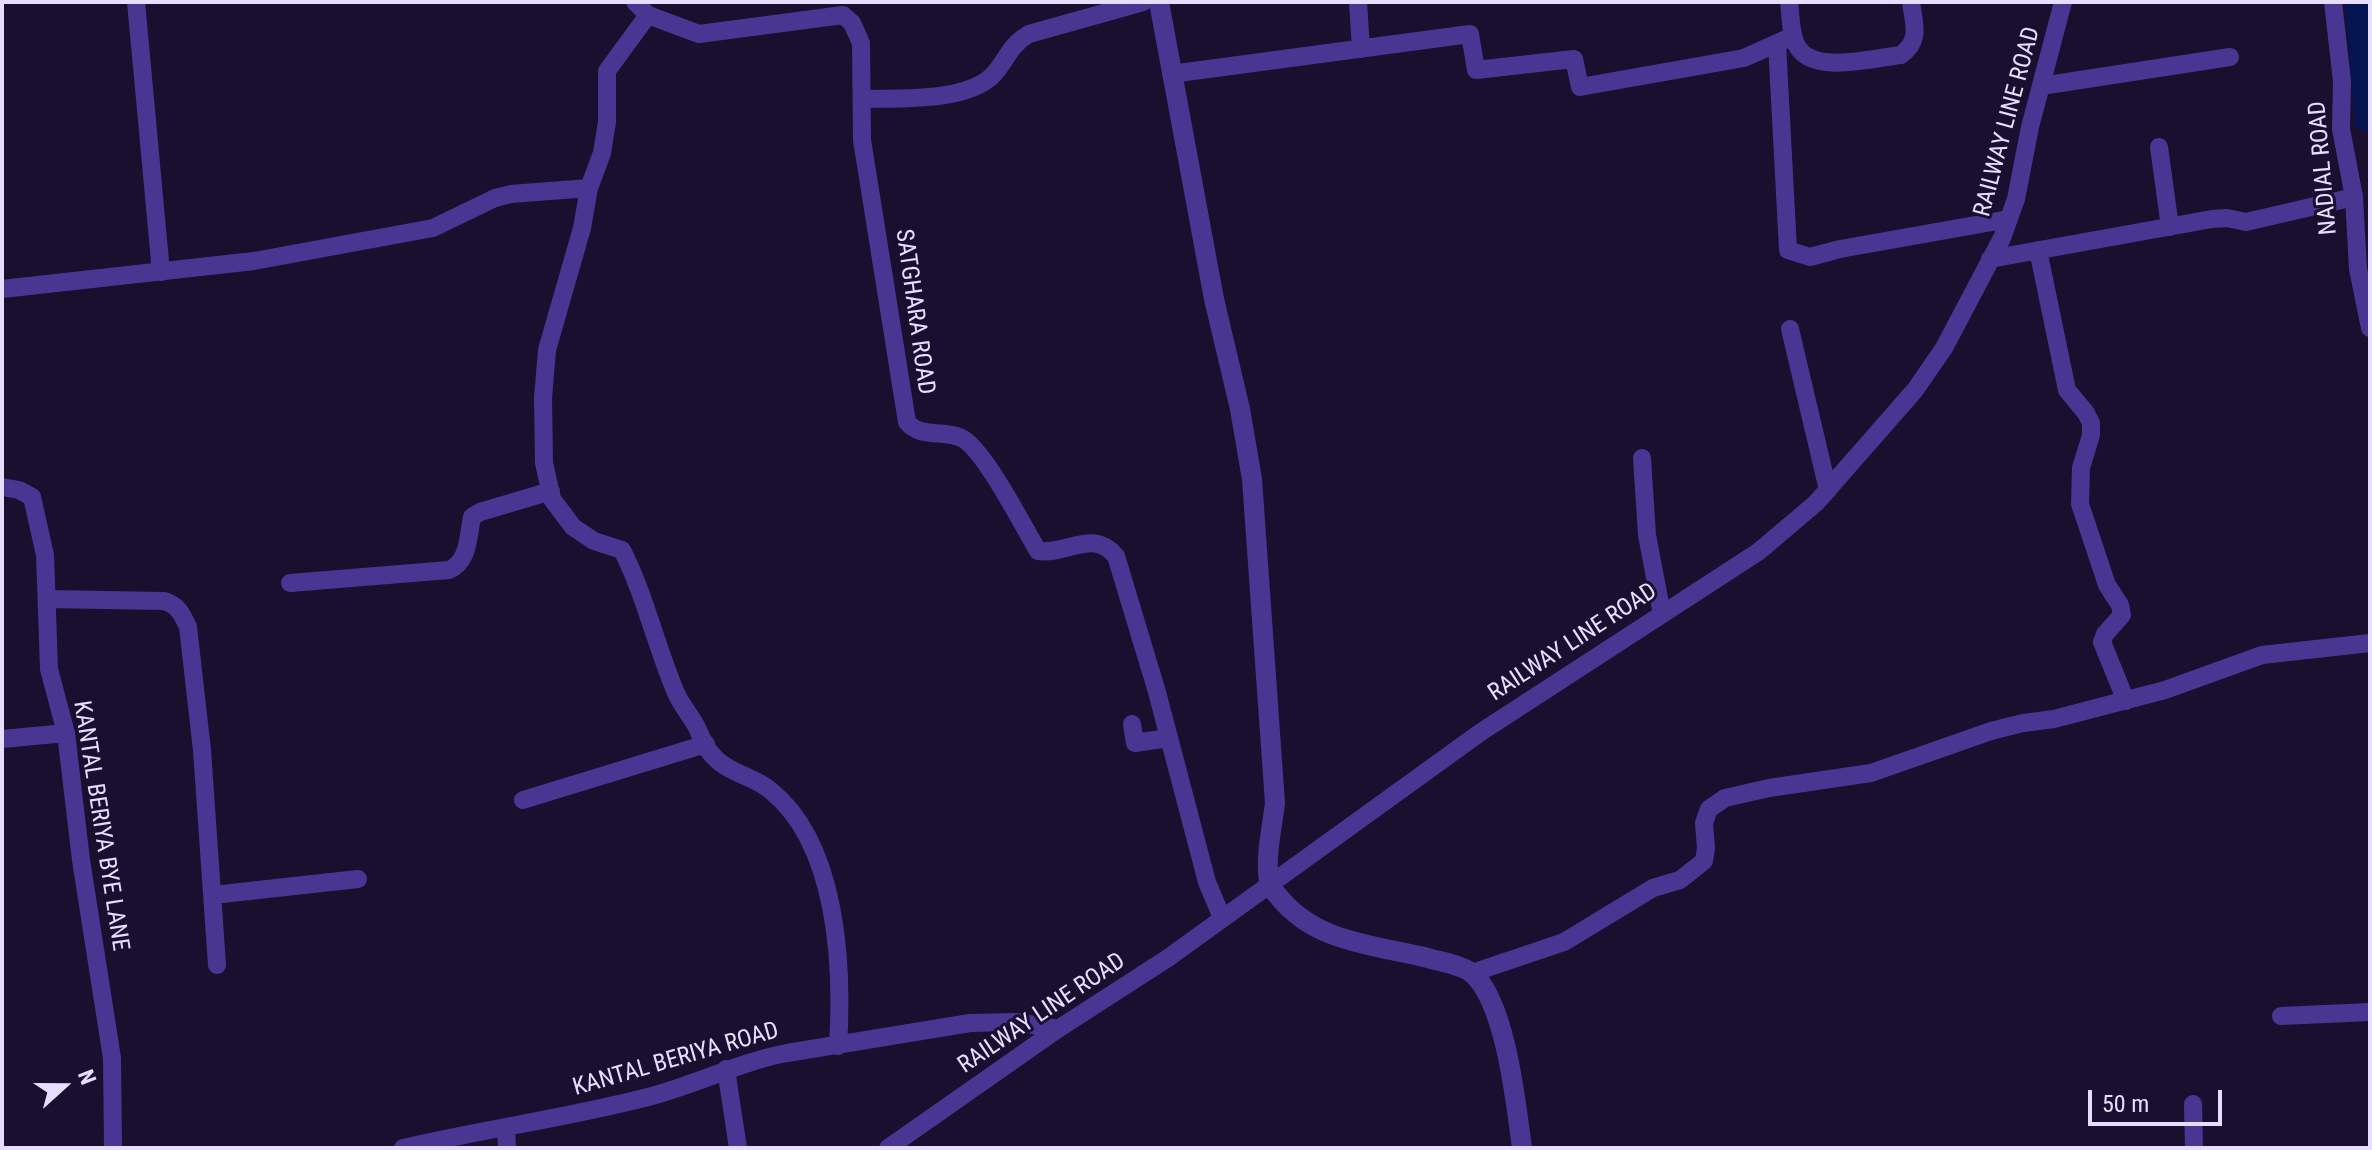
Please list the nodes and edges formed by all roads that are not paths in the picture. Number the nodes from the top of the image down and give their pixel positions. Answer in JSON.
{"nodes":[{"id":1,"x":136,"y":2,"type":"edge"},
{"id":2,"x":1143,"y":2,"type":"edge"},
{"id":3,"x":1159,"y":2,"type":"edge"},
{"id":4,"x":1358,"y":2,"type":"edge"},
{"id":5,"x":1789,"y":2,"type":"edge"},
{"id":6,"x":1911,"y":2,"type":"edge"},
{"id":7,"x":2063,"y":2,"type":"edge"},
{"id":8,"x":2333,"y":2,"type":"edge"},
{"id":9,"x":641,"y":8,"type":"edge"},
{"id":10,"x":1785,"y":40,"type":"junction"},
{"id":11,"x":1361,"y":49,"type":"junction"},
{"id":12,"x":2230,"y":57,"type":"dead end"},
{"id":13,"x":1171,"y":74,"type":"junction"},
{"id":14,"x":2041,"y":86,"type":"junction"},
{"id":15,"x":863,"y":99,"type":"junction"},
{"id":16,"x":2159,"y":147,"type":"dead end"},
{"id":17,"x":589,"y":188,"type":"junction"},
{"id":18,"x":2354,"y":197,"type":"junction"},
{"id":19,"x":2009,"y":219,"type":"junction"},
{"id":20,"x":2170,"y":227,"type":"junction"},
{"id":21,"x":2038,"y":250,"type":"junction"},
{"id":22,"x":1990,"y":259,"type":"junction"},
{"id":23,"x":161,"y":272,"type":"junction"},
{"id":24,"x":2,"y":289,"type":"edge"},
{"id":25,"x":2370,"y":328,"type":"edge"},
{"id":26,"x":1790,"y":329,"type":"dead end"},
{"id":27,"x":1642,"y":458,"type":"dead end"},
{"id":28,"x":2,"y":487,"type":"edge"},
{"id":29,"x":1828,"y":490,"type":"junction"},
{"id":30,"x":551,"y":491,"type":"junction"},
{"id":31,"x":290,"y":583,"type":"dead end"},
{"id":32,"x":47,"y":599,"type":"junction"},
{"id":33,"x":1662,"y":614,"type":"junction"},
{"id":34,"x":2370,"y":643,"type":"edge"},
{"id":35,"x":2126,"y":701,"type":"junction"},
{"id":36,"x":1132,"y":724,"type":"dead end"},
{"id":37,"x":66,"y":733,"type":"junction"},
{"id":38,"x":1168,"y":738,"type":"junction"},
{"id":39,"x":2,"y":739,"type":"edge"},
{"id":40,"x":706,"y":744,"type":"junction"},
{"id":41,"x":523,"y":800,"type":"dead end"},
{"id":42,"x":358,"y":879,"type":"dead end"},
{"id":43,"x":1269,"y":885,"type":"junction"},
{"id":44,"x":213,"y":895,"type":"junction"},
{"id":45,"x":1222,"y":918,"type":"junction"},
{"id":46,"x":217,"y":965,"type":"dead end"},
{"id":47,"x":1472,"y":973,"type":"junction"},
{"id":48,"x":2370,"y":1012,"type":"edge"},
{"id":49,"x":2281,"y":1016,"type":"dead end"},
{"id":50,"x":1058,"y":1029,"type":"junction"},
{"id":51,"x":838,"y":1046,"type":"junction"},
{"id":52,"x":726,"y":1069,"type":"junction"},
{"id":53,"x":2193,"y":1104,"type":"dead end"},
{"id":54,"x":506,"y":1128,"type":"junction"},
{"id":55,"x":113,"y":1148,"type":"edge"},
{"id":56,"x":403,"y":1148,"type":"edge"},
{"id":57,"x":507,"y":1148,"type":"edge"},
{"id":58,"x":738,"y":1148,"type":"edge"},
{"id":59,"x":888,"y":1148,"type":"edge"},
{"id":60,"x":1522,"y":1148,"type":"edge"},
{"id":61,"x":2194,"y":1148,"type":"edge"}],
"edges":[{"from":1,"to":23,"type":"street"},
{"from":2,"to":15,"type":"street"},
{"from":3,"to":13,"type":"street"},
{"from":4,"to":11,"type":"street"},
{"from":5,"to":10,"type":"street"},
{"from":6,"to":10,"type":"street"},
{"from":7,"to":14,"type":"street","name":"RAILWAY LINE ROAD"},
{"from":8,"to":18,"type":"street","name":"NADIAL ROAD"},
{"from":9,"to":15,"type":"street","name":"SATGHARA ROAD"},
{"from":9,"to":17,"type":"street"},
{"from":10,"to":11,"type":"street"},
{"from":10,"to":19,"type":"street"},
{"from":11,"to":13,"type":"street"},
{"from":12,"to":14,"type":"street"},
{"from":13,"to":43,"type":"street"},
{"from":14,"to":19,"type":"street","name":"RAILWAY LINE ROAD"},
{"from":15,"to":38,"type":"street","name":"SATGHARA ROAD"},
{"from":16,"to":20,"type":"street"},
{"from":17,"to":23,"type":"street"},
{"from":17,"to":30,"type":"street"},
{"from":18,"to":20,"type":"street"},
{"from":18,"to":25,"type":"street","name":"NADIAL ROAD"},
{"from":19,"to":22,"type":"street","name":"RAILWAY LINE ROAD"},
{"from":20,"to":21,"type":"street"},
{"from":21,"to":22,"type":"street"},
{"from":21,"to":35,"type":"street"},
{"from":22,"to":29,"type":"street","name":"RAILWAY LINE ROAD"},
{"from":23,"to":24,"type":"street"},
{"from":26,"to":29,"type":"street"},
{"from":27,"to":33,"type":"street"},
{"from":28,"to":32,"type":"street","name":"KANTAL BERIYA BYE LANE"},
{"from":29,"to":33,"type":"street","name":"RAILWAY LINE ROAD"},
{"from":30,"to":31,"type":"street"},
{"from":30,"to":40,"type":"street"},
{"from":32,"to":37,"type":"street","name":"KANTAL BERIYA BYE LANE"},
{"from":32,"to":44,"type":"street"},
{"from":33,"to":43,"type":"street","name":"RAILWAY LINE ROAD"},
{"from":34,"to":35,"type":"street"},
{"from":35,"to":47,"type":"street"},
{"from":36,"to":38,"type":"street"},
{"from":37,"to":39,"type":"street"},
{"from":37,"to":55,"type":"street","name":"KANTAL BERIYA BYE LANE"},
{"from":38,"to":45,"type":"street","name":"SATGHARA ROAD"},
{"from":40,"to":41,"type":"street"},
{"from":40,"to":51,"type":"street"},
{"from":42,"to":44,"type":"street"},
{"from":43,"to":45,"type":"street","name":"RAILWAY LINE ROAD"},
{"from":43,"to":47,"type":"street"},
{"from":44,"to":46,"type":"street"},
{"from":45,"to":50,"type":"street","name":"RAILWAY LINE ROAD"},
{"from":47,"to":60,"type":"street"},
{"from":48,"to":49,"type":"street"},
{"from":50,"to":51,"type":"street","name":"KANTAL BERIYA ROAD"},
{"from":50,"to":59,"type":"street","name":"RAILWAY LINE ROAD"},
{"from":51,"to":52,"type":"street","name":"KANTAL BERIYA ROAD"},
{"from":52,"to":54,"type":"street","name":"KANTAL BERIYA ROAD"},
{"from":52,"to":58,"type":"street"},
{"from":53,"to":61,"type":"street"},
{"from":54,"to":56,"type":"street","name":"KANTAL BERIYA ROAD"},
{"from":54,"to":57,"type":"street"}]}
